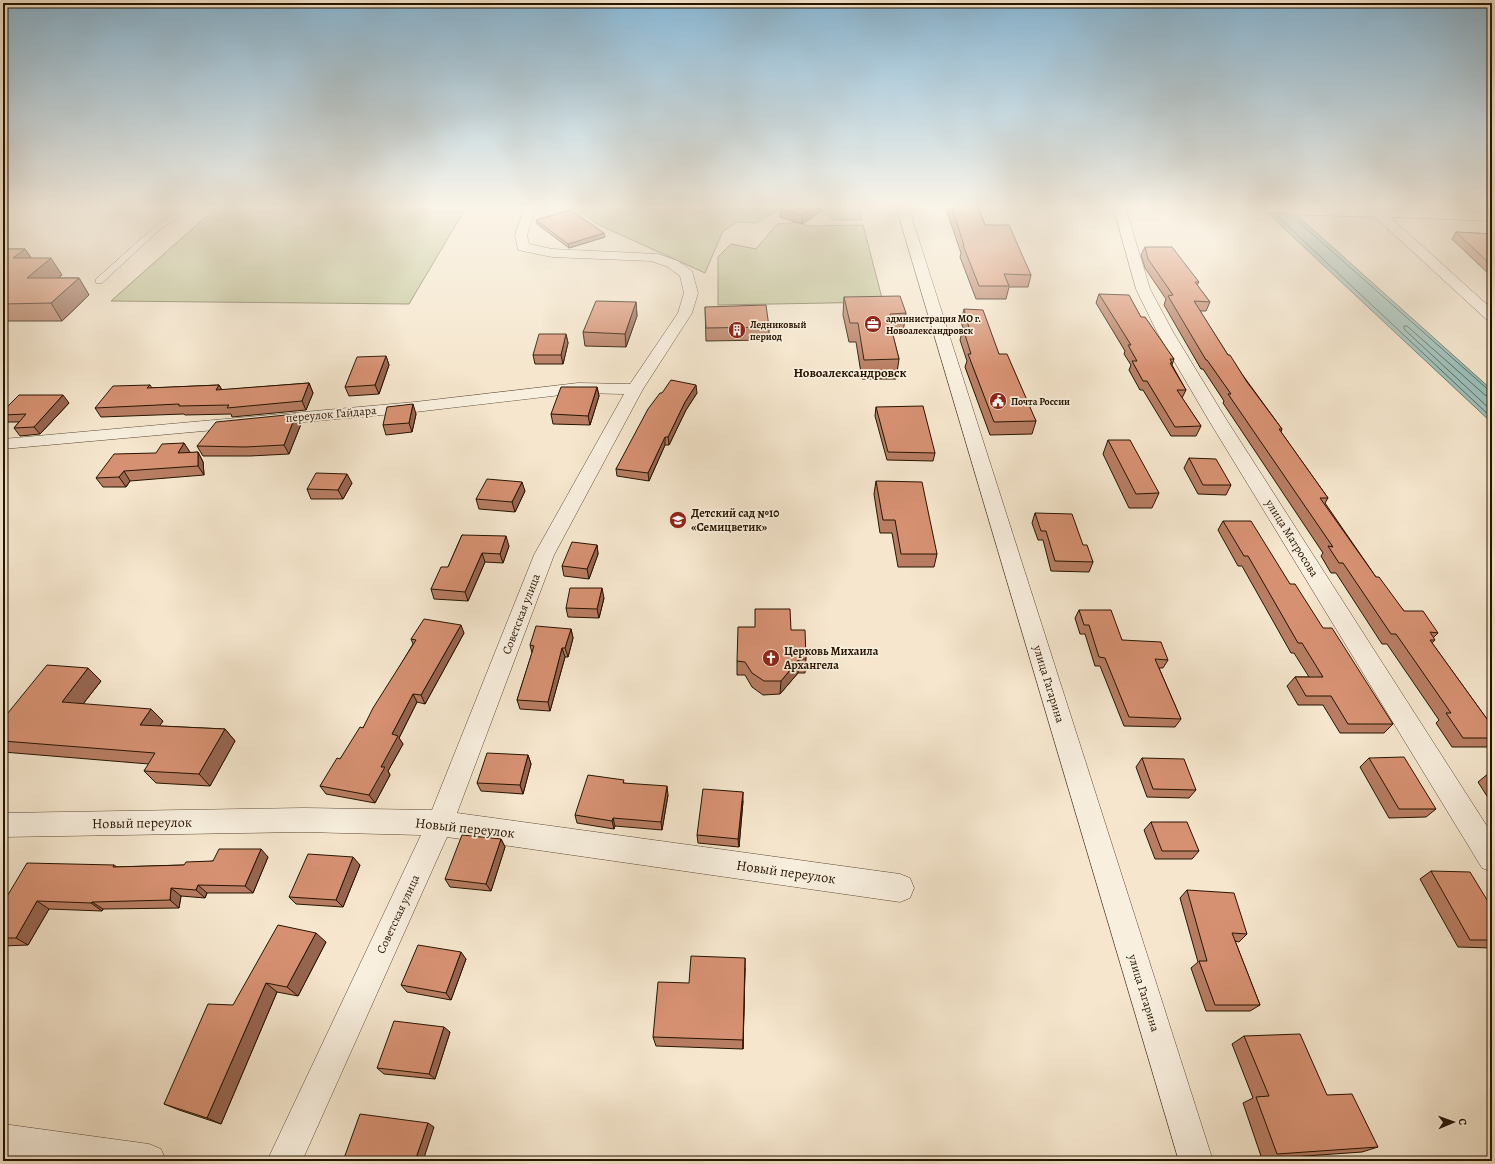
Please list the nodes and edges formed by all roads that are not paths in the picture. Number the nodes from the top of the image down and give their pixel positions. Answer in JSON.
{"nodes":[{"id":1,"x":123,"y":260,"type":"edge"},
{"id":2,"x":662,"y":260,"type":"edge"},
{"id":3,"x":919,"y":260,"type":"edge"},
{"id":4,"x":1135,"y":260,"type":"edge"},
{"id":5,"x":1430,"y":260,"type":"edge"},
{"id":6,"x":99,"y":281,"type":"dead end"},
{"id":7,"x":1492,"y":316,"type":"edge"},
{"id":8,"x":635,"y":389,"type":"junction"},
{"id":9,"x":3,"y":444,"type":"edge"},
{"id":10,"x":440,"y":823,"type":"junction"},
{"id":11,"x":3,"y":825,"type":"edge"},
{"id":12,"x":1492,"y":859,"type":"edge"},
{"id":13,"x":900,"y":888,"type":"dead end"},
{"id":14,"x":3,"y":1141,"type":"edge"},
{"id":15,"x":149,"y":1161,"type":"edge"},
{"id":16,"x":284,"y":1161,"type":"edge"},
{"id":17,"x":1196,"y":1161,"type":"edge"}],
"edges":[{"from":1,"to":6,"type":"lane"},
{"from":2,"to":8,"type":"street","name":"Советская улица"},
{"from":3,"to":17,"type":"street","name":"улица Гагарина"},
{"from":4,"to":12,"type":"street","name":"улица Матросова"},
{"from":5,"to":7,"type":"street"},
{"from":8,"to":9,"type":"street","name":"переулок Гайдара"},
{"from":8,"to":10,"type":"street","name":"Советская улица"},
{"from":10,"to":11,"type":"street","name":"Новый переулок"},
{"from":10,"to":13,"type":"street","name":"Новый переулок"},
{"from":10,"to":16,"type":"street","name":"Советская улица"},
{"from":14,"to":15,"type":"street"}]}
